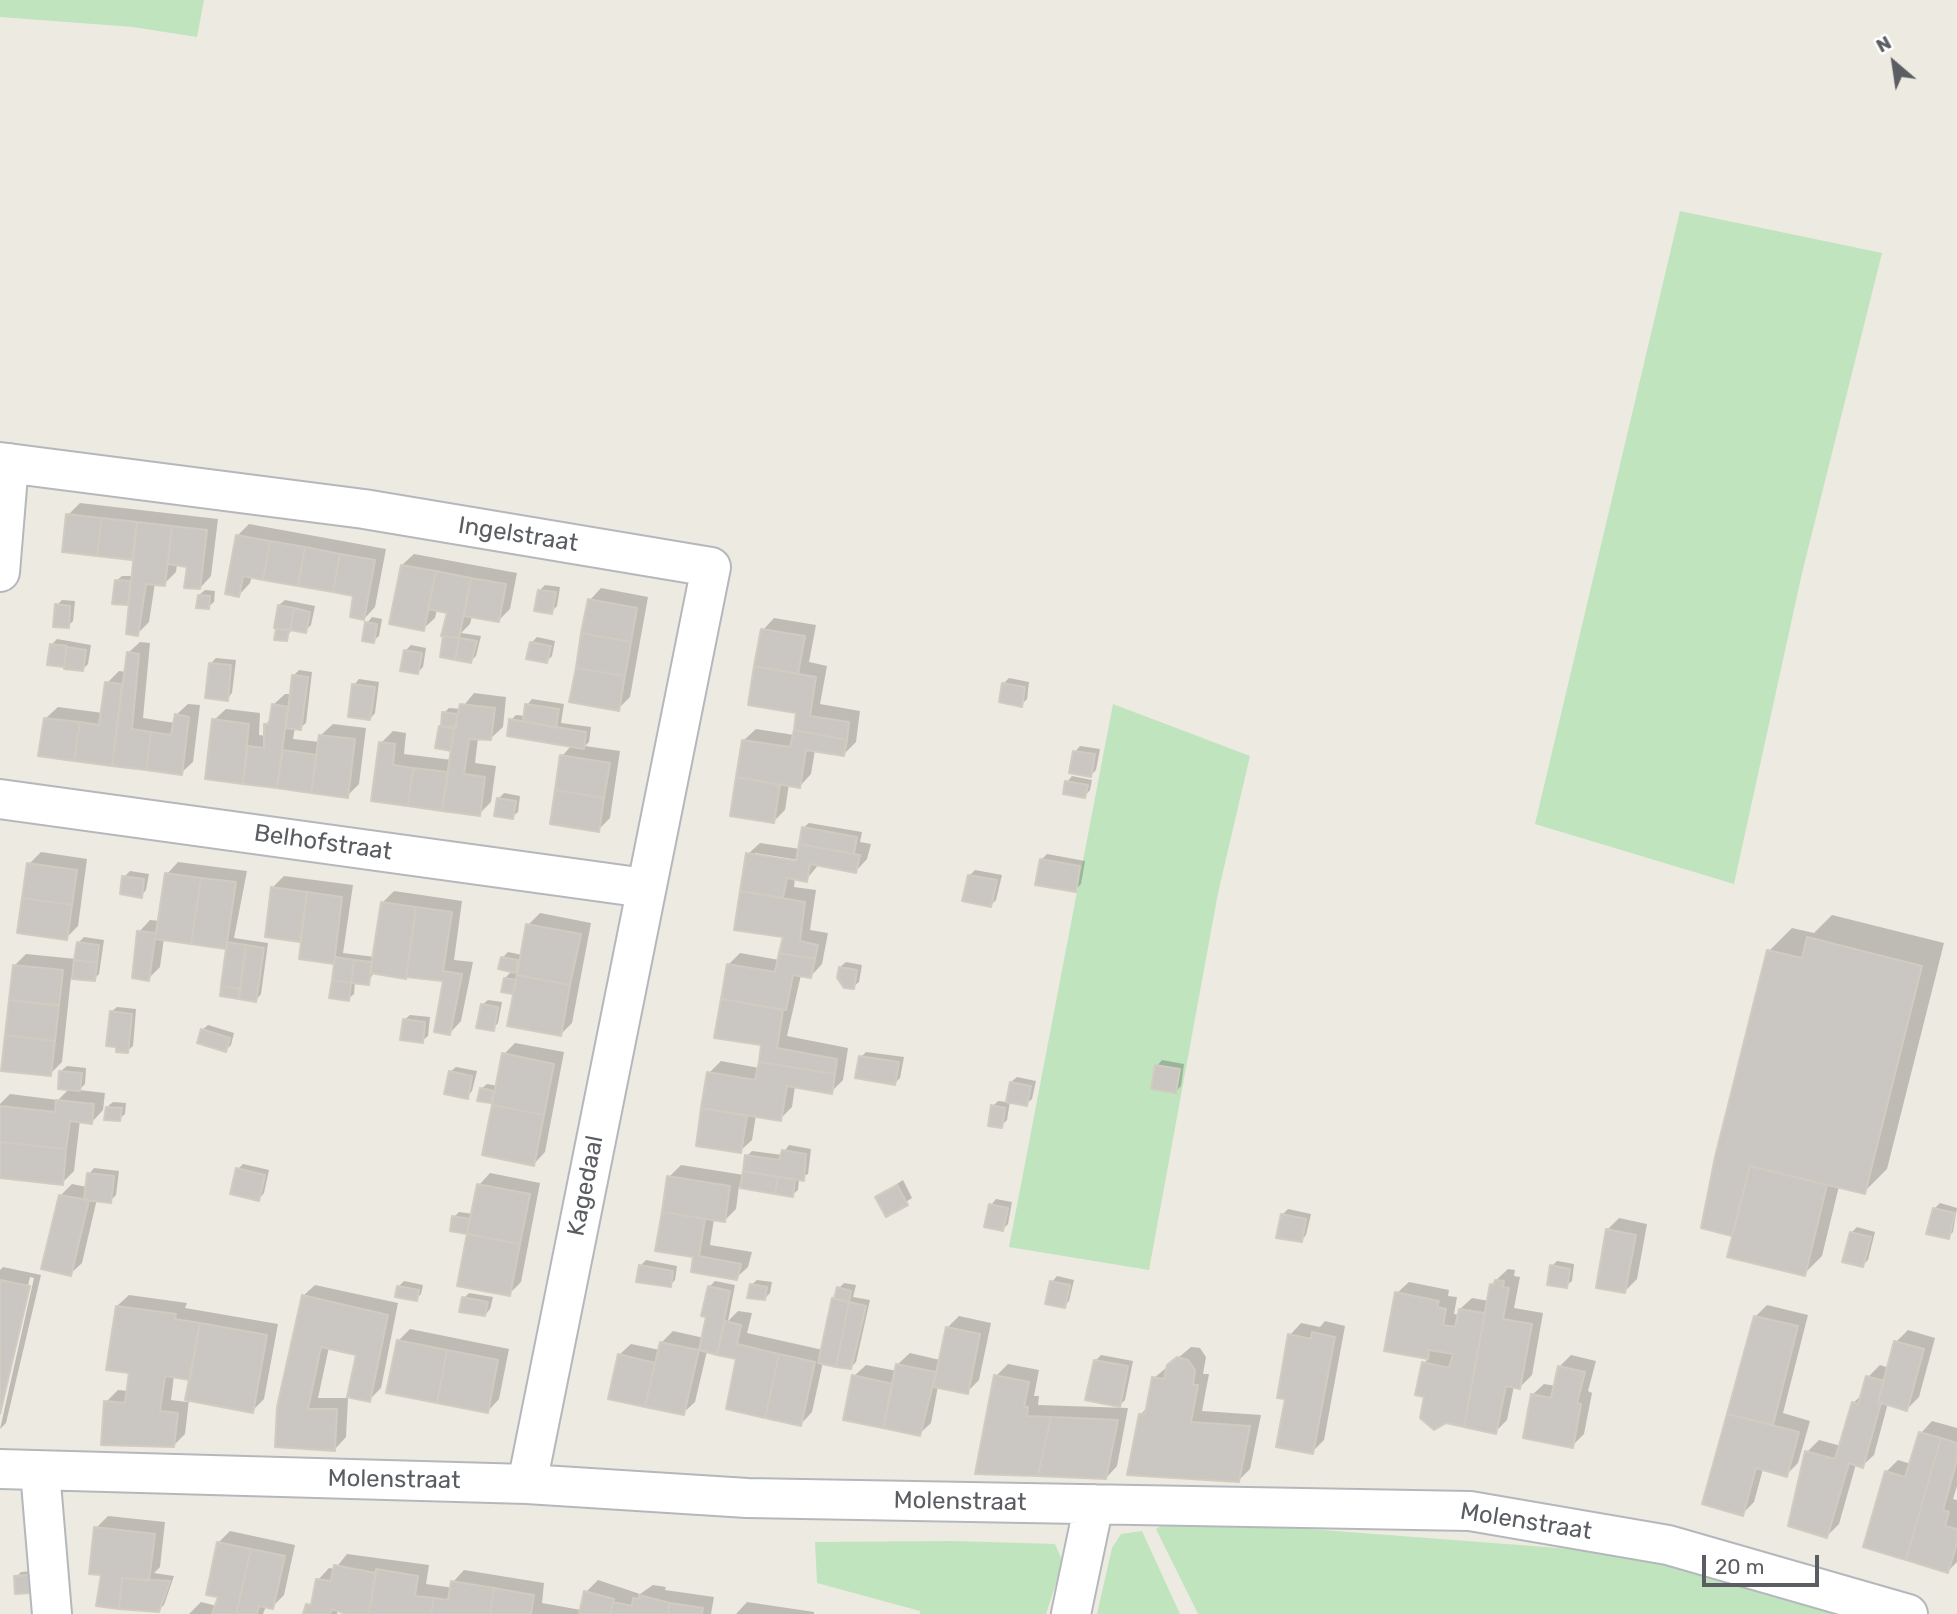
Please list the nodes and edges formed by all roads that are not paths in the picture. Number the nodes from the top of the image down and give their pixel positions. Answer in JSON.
{"nodes":[{"id":1,"x":5,"y":462,"type":"edge"},
{"id":2,"x":0,"y":572,"type":"edge"},
{"id":3,"x":0,"y":799,"type":"edge"},
{"id":4,"x":645,"y":888,"type":"junction"},
{"id":5,"x":0,"y":1469,"type":"edge"},
{"id":6,"x":40,"y":1471,"type":"junction"},
{"id":7,"x":527,"y":1483,"type":"junction"},
{"id":8,"x":1094,"y":1504,"type":"junction"},
{"id":9,"x":1899,"y":1613,"type":"edge"},
{"id":10,"x":52,"y":1614,"type":"edge"},
{"id":11,"x":1071,"y":1614,"type":"edge"}],
"edges":[{"from":1,"to":2,"type":"street"},
{"from":1,"to":4,"type":"street","name":"Ingelstraat"},
{"from":3,"to":4,"type":"street","name":"Belhofstraat"},
{"from":4,"to":7,"type":"street","name":"Kagedaal"},
{"from":5,"to":6,"type":"street","name":"Molenstraat"},
{"from":6,"to":7,"type":"street","name":"Molenstraat"},
{"from":6,"to":10,"type":"street"},
{"from":7,"to":8,"type":"street","name":"Molenstraat"},
{"from":8,"to":9,"type":"street","name":"Molenstraat"},
{"from":8,"to":11,"type":"street"}]}
